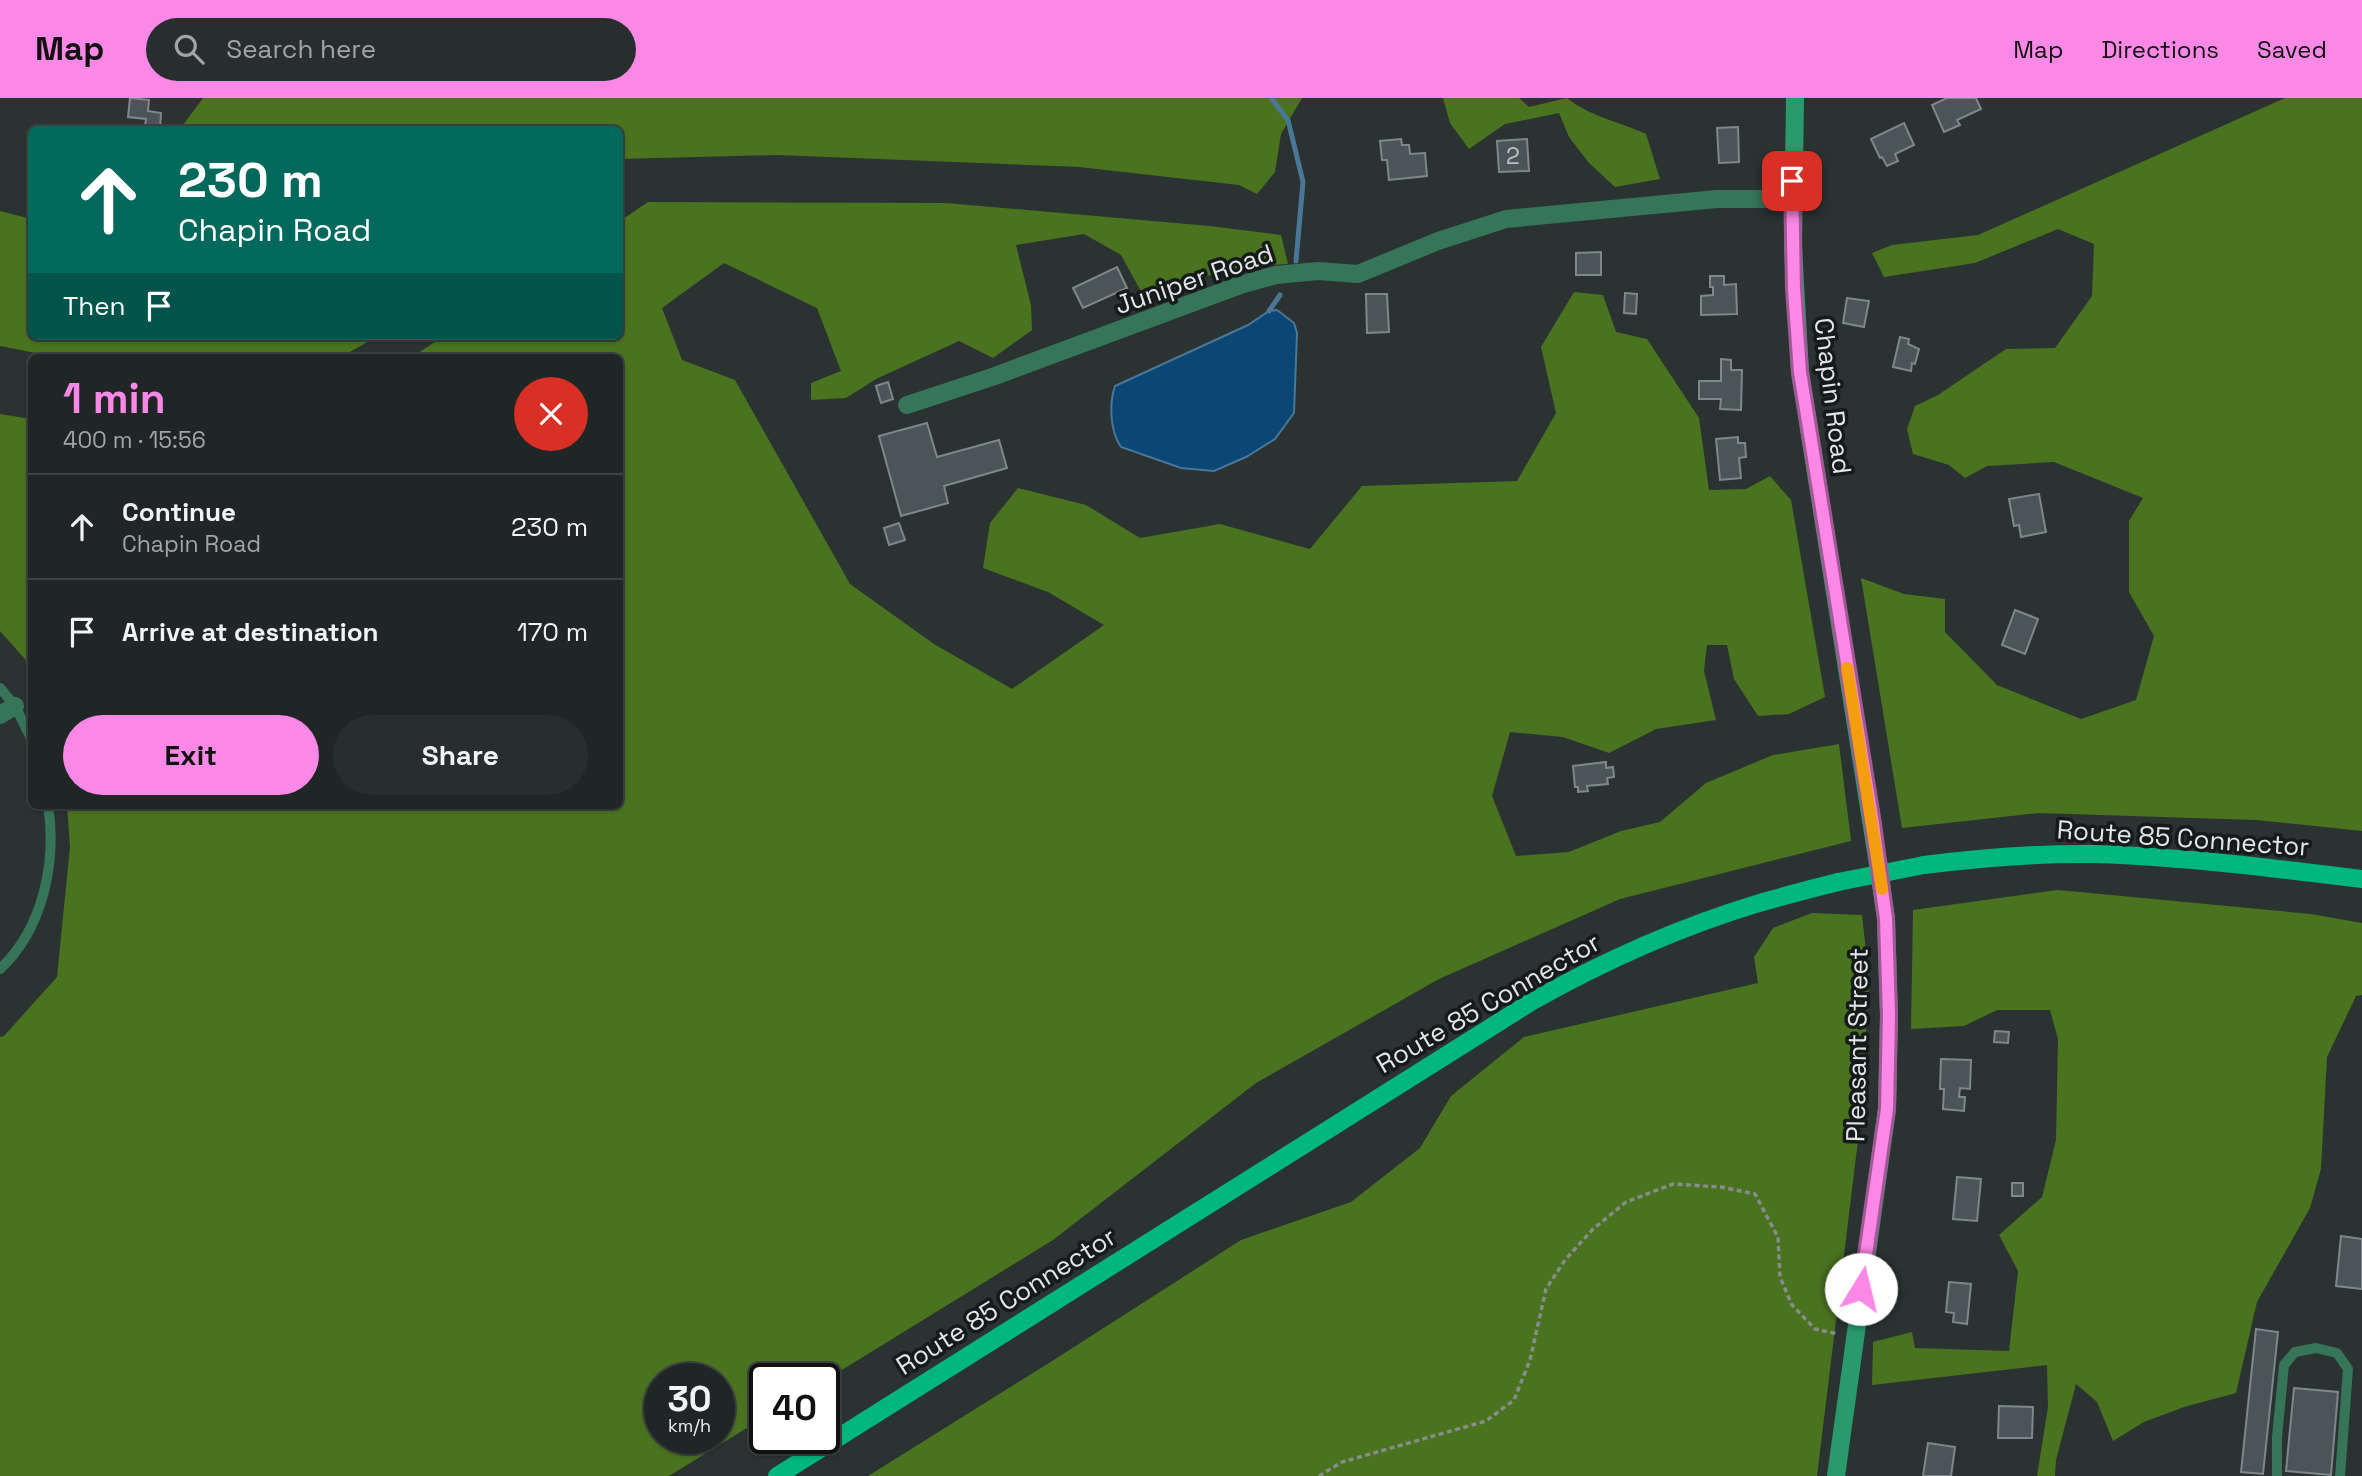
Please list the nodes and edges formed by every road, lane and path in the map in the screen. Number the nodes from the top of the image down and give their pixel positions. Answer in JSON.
{"nodes":[{"id":1,"x":1795,"y":98,"type":"edge"},
{"id":2,"x":1792,"y":199,"type":"junction"},
{"id":3,"x":907,"y":405,"type":"dead end"},
{"id":4,"x":1845,"y":657,"type":"joint"},
{"id":5,"x":0,"y":688,"type":"edge"},
{"id":6,"x":7,"y":711,"type":"edge"},
{"id":7,"x":28,"y":735,"type":"edge"},
{"id":8,"x":49,"y":809,"type":"edge"},
{"id":9,"x":2362,"y":878,"type":"edge"},
{"id":10,"x":0,"y":969,"type":"edge"},
{"id":11,"x":1854,"y":1337,"type":"junction"},
{"id":12,"x":777,"y":1476,"type":"edge"},
{"id":13,"x":1319,"y":1476,"type":"edge"},
{"id":14,"x":1836,"y":1476,"type":"edge"},
{"id":15,"x":2277,"y":1476,"type":"edge"},
{"id":16,"x":2340,"y":1476,"type":"edge"}],
"edges":[{"from":1,"to":2,"type":"street","name":"Chapin Road"},
{"from":2,"to":3,"type":"street","name":"Juniper Road"},
{"from":2,"to":4,"type":"street","name":"Chapin Road"},
{"from":4,"to":11,"type":"street","name":"Pleasant Street"},
{"from":5,"to":6,"type":"lane"},
{"from":6,"to":7,"type":"lane"},
{"from":8,"to":10,"type":"lane"},
{"from":9,"to":12,"type":"main road","name":"Route 85 Connector","bridge":true},
{"from":11,"to":13,"type":"path"},
{"from":11,"to":14,"type":"street","name":"Pleasant Street"},
{"from":15,"to":16,"type":"lane"}]}
